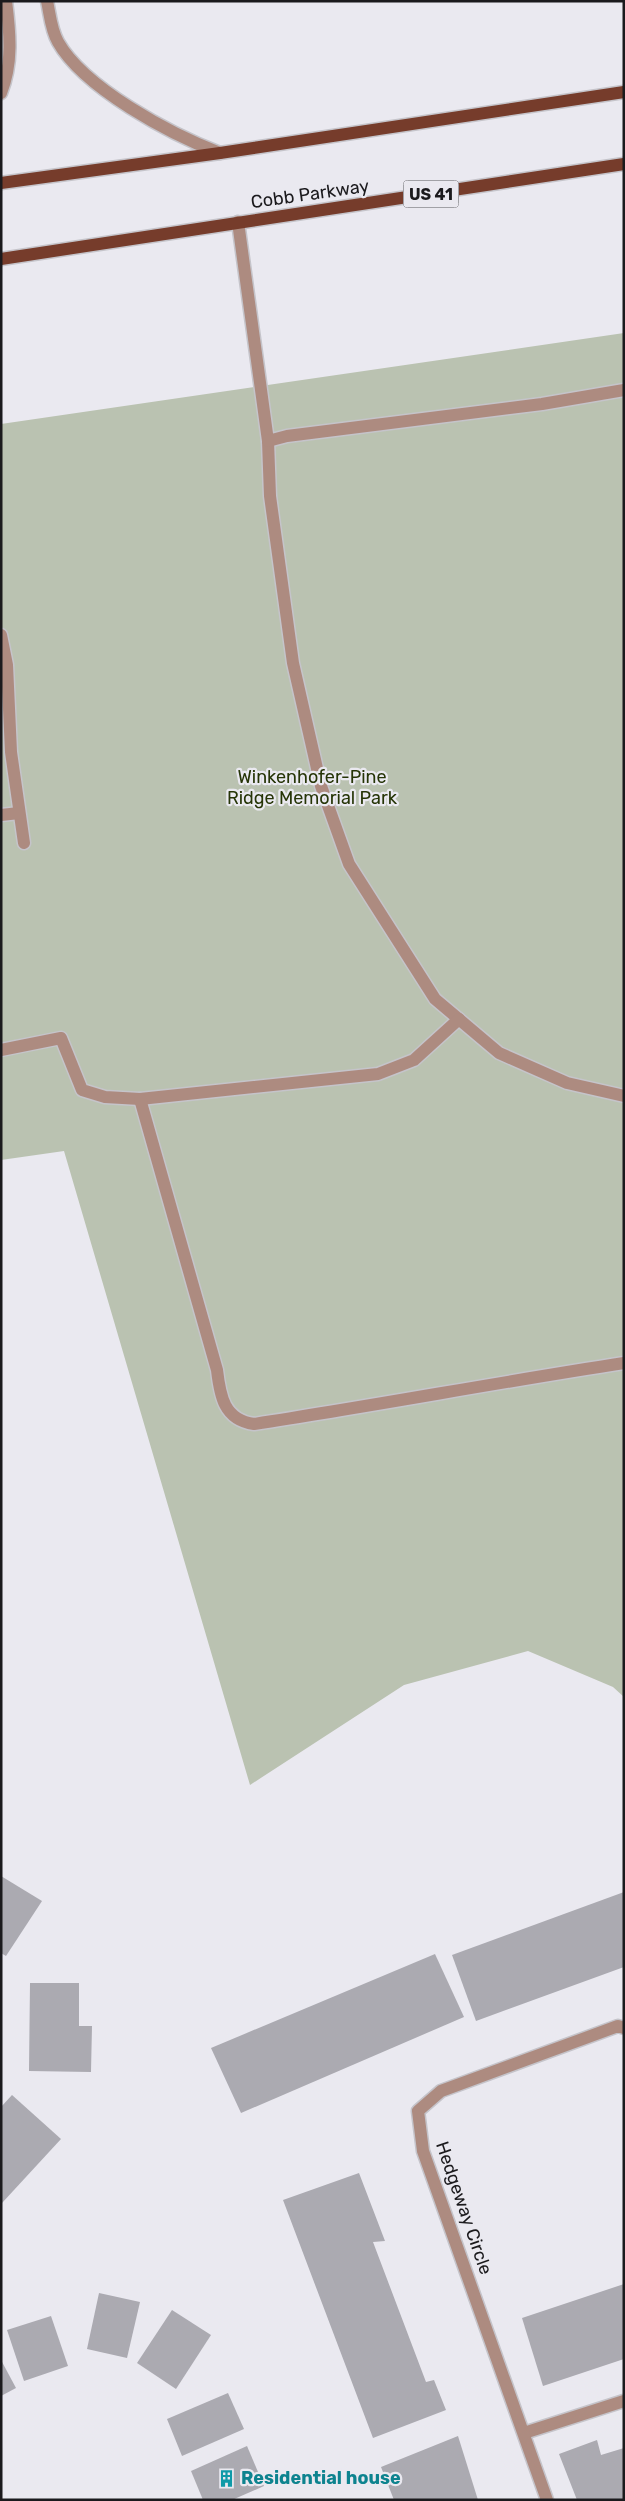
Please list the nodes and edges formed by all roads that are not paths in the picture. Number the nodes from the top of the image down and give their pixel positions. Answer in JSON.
{"nodes":[{"id":1,"x":6,"y":1,"type":"edge"},
{"id":2,"x":48,"y":1,"type":"edge"},
{"id":3,"x":624,"y":92,"type":"edge"},
{"id":4,"x":1,"y":93,"type":"edge"},
{"id":5,"x":220,"y":153,"type":"junction"},
{"id":6,"x":624,"y":164,"type":"edge"},
{"id":7,"x":1,"y":183,"type":"edge"},
{"id":8,"x":238,"y":222,"type":"junction"},
{"id":9,"x":1,"y":259,"type":"edge"},
{"id":10,"x":624,"y":390,"type":"edge"},
{"id":11,"x":268,"y":441,"type":"junction"},
{"id":12,"x":1,"y":635,"type":"edge"},
{"id":13,"x":20,"y":813,"type":"junction"},
{"id":14,"x":1,"y":815,"type":"edge"},
{"id":15,"x":24,"y":843,"type":"dead end"},
{"id":16,"x":459,"y":1019,"type":"junction"},
{"id":17,"x":1,"y":1050,"type":"edge"},
{"id":18,"x":624,"y":1096,"type":"edge"},
{"id":19,"x":140,"y":1099,"type":"junction"},
{"id":20,"x":624,"y":1363,"type":"edge"},
{"id":21,"x":624,"y":2028,"type":"edge"},
{"id":22,"x":624,"y":2401,"type":"edge"},
{"id":23,"x":524,"y":2433,"type":"junction"},
{"id":24,"x":547,"y":2500,"type":"edge"}],
"edges":[{"from":1,"to":4,"type":"street"},
{"from":2,"to":5,"type":"street"},
{"from":3,"to":5,"type":"main road"},
{"from":5,"to":7,"type":"main road"},
{"from":6,"to":8,"type":"main road","name":"Cobb Parkway","number":"US 41"},
{"from":8,"to":9,"type":"main road","name":"Cobb Parkway","number":"US 41"},
{"from":8,"to":11,"type":"street"},
{"from":10,"to":11,"type":"street"},
{"from":11,"to":16,"type":"street"},
{"from":12,"to":13,"type":"street"},
{"from":13,"to":14,"type":"street"},
{"from":13,"to":15,"type":"street"},
{"from":16,"to":18,"type":"street"},
{"from":16,"to":19,"type":"street"},
{"from":17,"to":19,"type":"street"},
{"from":19,"to":20,"type":"street"},
{"from":21,"to":23,"type":"street","name":"Hedgeway Circle"},
{"from":22,"to":23,"type":"street"},
{"from":23,"to":24,"type":"street","name":"Hedgeway Circle"}]}
